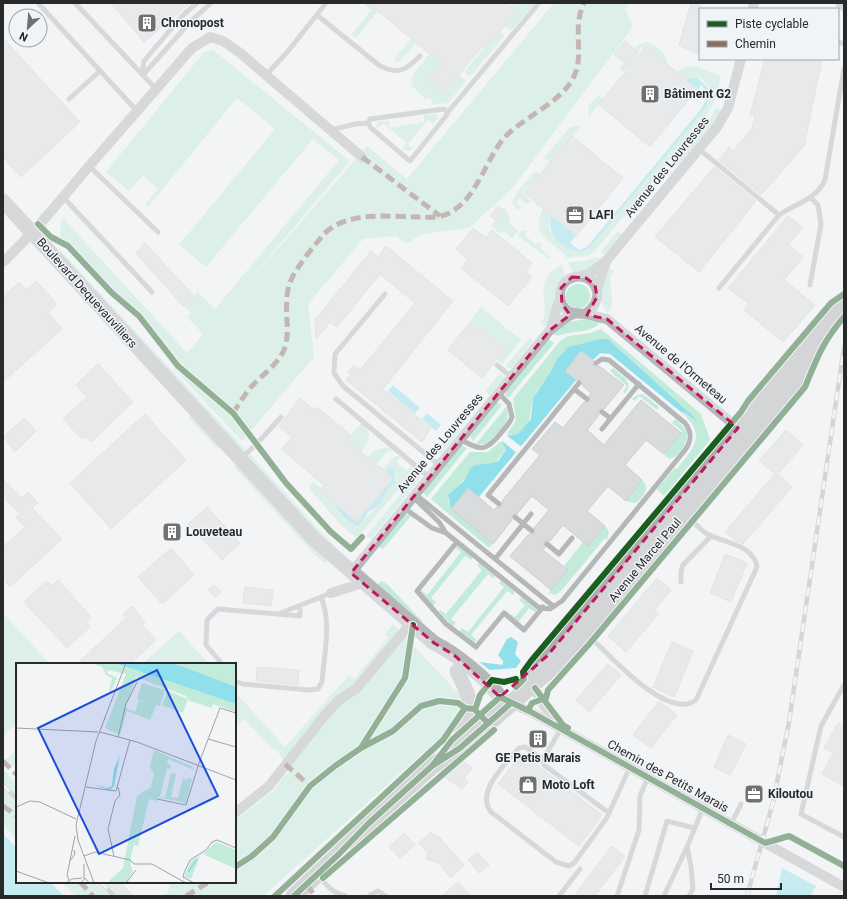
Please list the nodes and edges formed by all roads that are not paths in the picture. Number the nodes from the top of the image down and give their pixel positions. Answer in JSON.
{"nodes":[{"id":1,"x":38,"y":3,"type":"edge"},
{"id":2,"x":75,"y":3,"type":"edge"},
{"id":3,"x":197,"y":3,"type":"edge"},
{"id":4,"x":211,"y":3,"type":"edge"},
{"id":5,"x":326,"y":3,"type":"edge"},
{"id":6,"x":539,"y":3,"type":"edge"},
{"id":7,"x":840,"y":3,"type":"edge"},
{"id":8,"x":844,"y":6,"type":"edge"},
{"id":9,"x":317,"y":15,"type":"junction"},
{"id":10,"x":420,"y":56,"type":"dead end"},
{"id":11,"x":741,"y":60,"type":"edge"},
{"id":12,"x":844,"y":68,"type":"edge"},
{"id":13,"x":100,"y":71,"type":"junction"},
{"id":14,"x":142,"y":75,"type":"junction"},
{"id":15,"x":266,"y":75,"type":"junction"},
{"id":16,"x":156,"y":89,"type":"junction"},
{"id":17,"x":69,"y":99,"type":"dead end"},
{"id":18,"x":136,"y":111,"type":"junction"},
{"id":19,"x":448,"y":112,"type":"junction"},
{"id":20,"x":368,"y":123,"type":"junction"},
{"id":21,"x":331,"y":130,"type":"junction"},
{"id":22,"x":699,"y":149,"type":"junction"},
{"id":23,"x":362,"y":157,"type":"dead end"},
{"id":24,"x":90,"y":166,"type":"junction"},
{"id":25,"x":64,"y":197,"type":"junction"},
{"id":26,"x":811,"y":198,"type":"junction"},
{"id":27,"x":3,"y":200,"type":"edge"},
{"id":28,"x":779,"y":215,"type":"junction"},
{"id":29,"x":158,"y":232,"type":"dead end"},
{"id":30,"x":32,"y":233,"type":"junction"},
{"id":31,"x":606,"y":261,"type":"junction"},
{"id":32,"x":3,"y":262,"type":"edge"},
{"id":33,"x":581,"y":276,"type":"junction"},
{"id":34,"x":810,"y":285,"type":"dead end"},
{"id":35,"x":719,"y":288,"type":"dead end"},
{"id":36,"x":152,"y":292,"type":"dead end"},
{"id":37,"x":385,"y":294,"type":"dead end"},
{"id":38,"x":597,"y":294,"type":"junction"},
{"id":39,"x":560,"y":298,"type":"junction"},
{"id":40,"x":844,"y":305,"type":"edge"},
{"id":41,"x":581,"y":314,"type":"junction"},
{"id":42,"x":606,"y":319,"type":"junction"},
{"id":43,"x":550,"y":330,"type":"junction"},
{"id":44,"x":596,"y":362,"type":"dead end"},
{"id":45,"x":497,"y":365,"type":"dead end"},
{"id":46,"x":511,"y":377,"type":"junction"},
{"id":47,"x":579,"y":383,"type":"dead end"},
{"id":48,"x":638,"y":384,"type":"junction"},
{"id":49,"x":574,"y":389,"type":"junction"},
{"id":50,"x":498,"y":392,"type":"junction"},
{"id":51,"x":336,"y":399,"type":"dead end"},
{"id":52,"x":586,"y":399,"type":"dead end"},
{"id":53,"x":602,"y":412,"type":"dead end"},
{"id":54,"x":281,"y":417,"type":"dead end"},
{"id":55,"x":610,"y":418,"type":"junction"},
{"id":56,"x":602,"y":429,"type":"dead end"},
{"id":57,"x":744,"y":433,"type":"junction"},
{"id":58,"x":460,"y":439,"type":"junction"},
{"id":59,"x":240,"y":460,"type":"junction"},
{"id":60,"x":439,"y":465,"type":"junction"},
{"id":61,"x":429,"y":477,"type":"junction"},
{"id":62,"x":414,"y":495,"type":"junction"},
{"id":63,"x":499,"y":504,"type":"dead end"},
{"id":64,"x":403,"y":508,"type":"junction"},
{"id":65,"x":684,"y":513,"type":"junction"},
{"id":66,"x":531,"y":514,"type":"dead end"},
{"id":67,"x":515,"y":517,"type":"dead end"},
{"id":68,"x":523,"y":524,"type":"junction"},
{"id":69,"x":532,"y":531,"type":"dead end"},
{"id":70,"x":446,"y":533,"type":"junction"},
{"id":71,"x":711,"y":536,"type":"junction"},
{"id":72,"x":572,"y":538,"type":"dead end"},
{"id":73,"x":457,"y":542,"type":"junction"},
{"id":74,"x":547,"y":544,"type":"dead end"},
{"id":75,"x":495,"y":559,"type":"junction"},
{"id":76,"x":351,"y":573,"type":"junction"},
{"id":77,"x":681,"y":582,"type":"dead end"},
{"id":78,"x":363,"y":583,"type":"junction"},
{"id":79,"x":331,"y":593,"type":"joint"},
{"id":80,"x":321,"y":597,"type":"junction"},
{"id":81,"x":300,"y":606,"type":"junction"},
{"id":82,"x":553,"y":606,"type":"junction"},
{"id":83,"x":543,"y":608,"type":"junction"},
{"id":84,"x":278,"y":614,"type":"junction"},
{"id":85,"x":411,"y":623,"type":"junction"},
{"id":86,"x":584,"y":632,"type":"junction"},
{"id":87,"x":434,"y":643,"type":"junction"},
{"id":88,"x":221,"y":663,"type":"edge"},
{"id":89,"x":457,"y":671,"type":"junction"},
{"id":90,"x":236,"y":682,"type":"edge"},
{"id":91,"x":535,"y":683,"type":"junction"},
{"id":92,"x":844,"y":685,"type":"edge"},
{"id":93,"x":506,"y":700,"type":"junction"},
{"id":94,"x":560,"y":728,"type":"junction"},
{"id":95,"x":461,"y":732,"type":"junction"},
{"id":96,"x":543,"y":759,"type":"junction"},
{"id":97,"x":432,"y":766,"type":"junction"},
{"id":98,"x":630,"y":767,"type":"junction"},
{"id":99,"x":648,"y":778,"type":"junction"},
{"id":100,"x":741,"y":804,"type":"dead end"},
{"id":101,"x":703,"y":808,"type":"junction"},
{"id":102,"x":236,"y":812,"type":"edge"},
{"id":103,"x":609,"y":813,"type":"junction"},
{"id":104,"x":731,"y":824,"type":"junction"},
{"id":105,"x":694,"y":828,"type":"junction"},
{"id":106,"x":844,"y":837,"type":"edge"},
{"id":107,"x":687,"y":847,"type":"junction"},
{"id":108,"x":580,"y":869,"type":"dead end"},
{"id":109,"x":318,"y":874,"type":"junction"},
{"id":110,"x":844,"y":887,"type":"edge"},
{"id":111,"x":294,"y":896,"type":"edge"},
{"id":112,"x":345,"y":896,"type":"edge"},
{"id":113,"x":369,"y":896,"type":"edge"},
{"id":114,"x":386,"y":896,"type":"edge"},
{"id":115,"x":559,"y":896,"type":"edge"},
{"id":116,"x":617,"y":896,"type":"edge"},
{"id":117,"x":645,"y":896,"type":"edge"},
{"id":118,"x":664,"y":896,"type":"edge"},
{"id":119,"x":689,"y":896,"type":"edge"}],
"edges":[{"from":1,"to":13,"type":"lane"},
{"from":2,"to":14,"type":"lane"},
{"from":3,"to":14,"type":"lane"},
{"from":4,"to":14,"type":"lane"},
{"from":5,"to":9,"type":"lane"},
{"from":6,"to":19,"type":"lane"},
{"from":7,"to":8,"type":"street"},
{"from":9,"to":10,"type":"lane"},
{"from":9,"to":15,"type":"lane"},
{"from":11,"to":22,"type":"street","name":"Avenue des Louvresses"},
{"from":12,"to":26,"type":"lane"},
{"from":13,"to":17,"type":"lane"},
{"from":13,"to":18,"type":"lane"},
{"from":14,"to":16,"type":"lane"},
{"from":15,"to":16,"type":"street","name":"Boulevard Dequevauvilliers"},
{"from":15,"to":21,"type":"street","name":"Boulevard Dequevauvilliers"},
{"from":16,"to":18,"type":"street","name":"Boulevard Dequevauvilliers"},
{"from":18,"to":24,"type":"street","name":"Boulevard Dequevauvilliers"},
{"from":19,"to":20,"type":"lane"},
{"from":19,"to":20,"type":"lane"},
{"from":20,"to":21,"type":"lane"},
{"from":21,"to":23,"type":"street","name":"Boulevard Dequevauvilliers"},
{"from":22,"to":28,"type":"lane"},
{"from":22,"to":31,"type":"street","name":"Avenue des Louvresses"},
{"from":24,"to":25,"type":"street","name":"Boulevard Dequevauvilliers"},
{"from":24,"to":29,"type":"lane"},
{"from":25,"to":30,"type":"street","name":"Boulevard Dequevauvilliers"},
{"from":25,"to":36,"type":"lane"},
{"from":26,"to":28,"type":"lane"},
{"from":26,"to":34,"type":"lane"},
{"from":27,"to":30,"type":"main road"},
{"from":28,"to":35,"type":"lane"},
{"from":30,"to":32,"type":"street"},
{"from":30,"to":59,"type":"main road","name":"Boulevard Dequevauvilliers"},
{"from":31,"to":33,"type":"street","name":"Avenue des Louvresses"},
{"from":31,"to":38,"type":"street","name":"Avenue des Louvresses"},
{"from":33,"to":38,"type":"street"},
{"from":33,"to":39,"type":"street"},
{"from":37,"to":60,"type":"lane"},
{"from":38,"to":41,"type":"street"},
{"from":38,"to":42,"type":"street","name":"Avenue de l'Ormeteau"},
{"from":39,"to":41,"type":"street"},
{"from":39,"to":43,"type":"street","name":"Avenue des Louvresses"},
{"from":40,"to":57,"type":"main road","name":"Avenue Marcel Paul"},
{"from":41,"to":42,"type":"street","name":"Avenue de l'Ormeteau"},
{"from":41,"to":43,"type":"street","name":"Avenue des Louvresses"},
{"from":42,"to":57,"type":"street","name":"Avenue de l'Ormeteau"},
{"from":43,"to":46,"type":"street","name":"Avenue des Louvresses"},
{"from":44,"to":48,"type":"lane"},
{"from":45,"to":46,"type":"lane"},
{"from":46,"to":50,"type":"street","name":"Avenue des Louvresses"},
{"from":47,"to":49,"type":"lane"},
{"from":48,"to":55,"type":"lane"},
{"from":48,"to":82,"type":"lane"},
{"from":49,"to":52,"type":"lane"},
{"from":49,"to":63,"type":"lane"},
{"from":50,"to":58,"type":"street","name":"Avenue des Louvresses"},
{"from":50,"to":58,"type":"lane"},
{"from":51,"to":61,"type":"lane"},
{"from":53,"to":55,"type":"lane"},
{"from":54,"to":59,"type":"lane"},
{"from":55,"to":56,"type":"lane"},
{"from":57,"to":65,"type":"main road","name":"Avenue Marcel Paul"},
{"from":57,"to":93,"type":"main road","name":"Avenue Marcel Paul"},
{"from":58,"to":60,"type":"street","name":"Avenue des Louvresses"},
{"from":59,"to":76,"type":"main road","name":"Boulevard Dequevauvilliers"},
{"from":60,"to":61,"type":"street","name":"Avenue des Louvresses"},
{"from":61,"to":62,"type":"street","name":"Avenue des Louvresses"},
{"from":62,"to":64,"type":"street","name":"Avenue des Louvresses"},
{"from":62,"to":70,"type":"lane"},
{"from":62,"to":75,"type":"lane"},
{"from":64,"to":70,"type":"lane"},
{"from":64,"to":76,"type":"street","name":"Avenue des Louvresses"},
{"from":65,"to":71,"type":"lane"},
{"from":65,"to":86,"type":"main road","name":"Avenue Marcel Paul"},
{"from":66,"to":68,"type":"lane"},
{"from":67,"to":68,"type":"lane"},
{"from":68,"to":69,"type":"lane"},
{"from":68,"to":75,"type":"lane"},
{"from":70,"to":73,"type":"lane"},
{"from":71,"to":77,"type":"lane"},
{"from":71,"to":86,"type":"lane"},
{"from":72,"to":74,"type":"lane"},
{"from":73,"to":83,"type":"lane"},
{"from":73,"to":83,"type":"lane"},
{"from":75,"to":82,"type":"lane"},
{"from":76,"to":78,"type":"main road","name":"Boulevard Dequevauvilliers"},
{"from":78,"to":79,"type":"street"},
{"from":78,"to":85,"type":"main road","name":"Boulevard Dequevauvilliers"},
{"from":79,"to":80,"type":"lane"},
{"from":80,"to":81,"type":"lane"},
{"from":80,"to":90,"type":"lane"},
{"from":81,"to":84,"type":"lane"},
{"from":81,"to":84,"type":"lane"},
{"from":82,"to":83,"type":"lane"},
{"from":84,"to":88,"type":"lane"},
{"from":85,"to":87,"type":"main road","name":"Boulevard Dequevauvilliers"},
{"from":85,"to":102,"type":"street"},
{"from":86,"to":91,"type":"main road","name":"Avenue Marcel Paul"},
{"from":87,"to":89,"type":"main road","name":"Boulevard Dequevauvilliers"},
{"from":87,"to":93,"type":"main road","name":"Boulevard Dequevauvilliers"},
{"from":89,"to":93,"type":"main road","name":"Boulevard Dequevauvilliers"},
{"from":89,"to":95,"type":"main road","name":"Boulevard Dequevauvilliers"},
{"from":91,"to":93,"type":"main road","name":"Avenue Marcel Paul"},
{"from":91,"to":94,"type":"street","name":"Chemin des Petits Marais"},
{"from":92,"to":106,"type":"lane"},
{"from":93,"to":94,"type":"street","name":"Chemin des Petits Marais"},
{"from":93,"to":95,"type":"main road","name":"Avenue Marcel Paul"},
{"from":93,"to":97,"type":"main road","name":"Avenue Marcel Paul"},
{"from":94,"to":96,"type":"lane"},
{"from":94,"to":98,"type":"street","name":"Chemin des Petits Marais"},
{"from":95,"to":97,"type":"main road","name":"Avenue Marcel Paul"},
{"from":96,"to":103,"type":"lane"},
{"from":96,"to":103,"type":"lane"},
{"from":97,"to":109,"type":"main road","name":"Avenue Marcel Paul"},
{"from":98,"to":99,"type":"street","name":"Chemin des Petits Marais"},
{"from":98,"to":103,"type":"lane"},
{"from":99,"to":101,"type":"street","name":"Chemin des Petits Marais"},
{"from":99,"to":116,"type":"lane"},
{"from":100,"to":104,"type":"lane"},
{"from":101,"to":104,"type":"street","name":"Chemin des Petits Marais"},
{"from":101,"to":105,"type":"lane"},
{"from":104,"to":110,"type":"street","name":"Chemin des Petits Marais"},
{"from":105,"to":107,"type":"lane"},
{"from":105,"to":117,"type":"lane"},
{"from":107,"to":118,"type":"lane"},
{"from":107,"to":119,"type":"lane"},
{"from":108,"to":115,"type":"lane"},
{"from":109,"to":111,"type":"main road","name":"Avenue Marcel Paul"},
{"from":109,"to":112,"type":"lane"},
{"from":113,"to":114,"type":"lane"}]}
